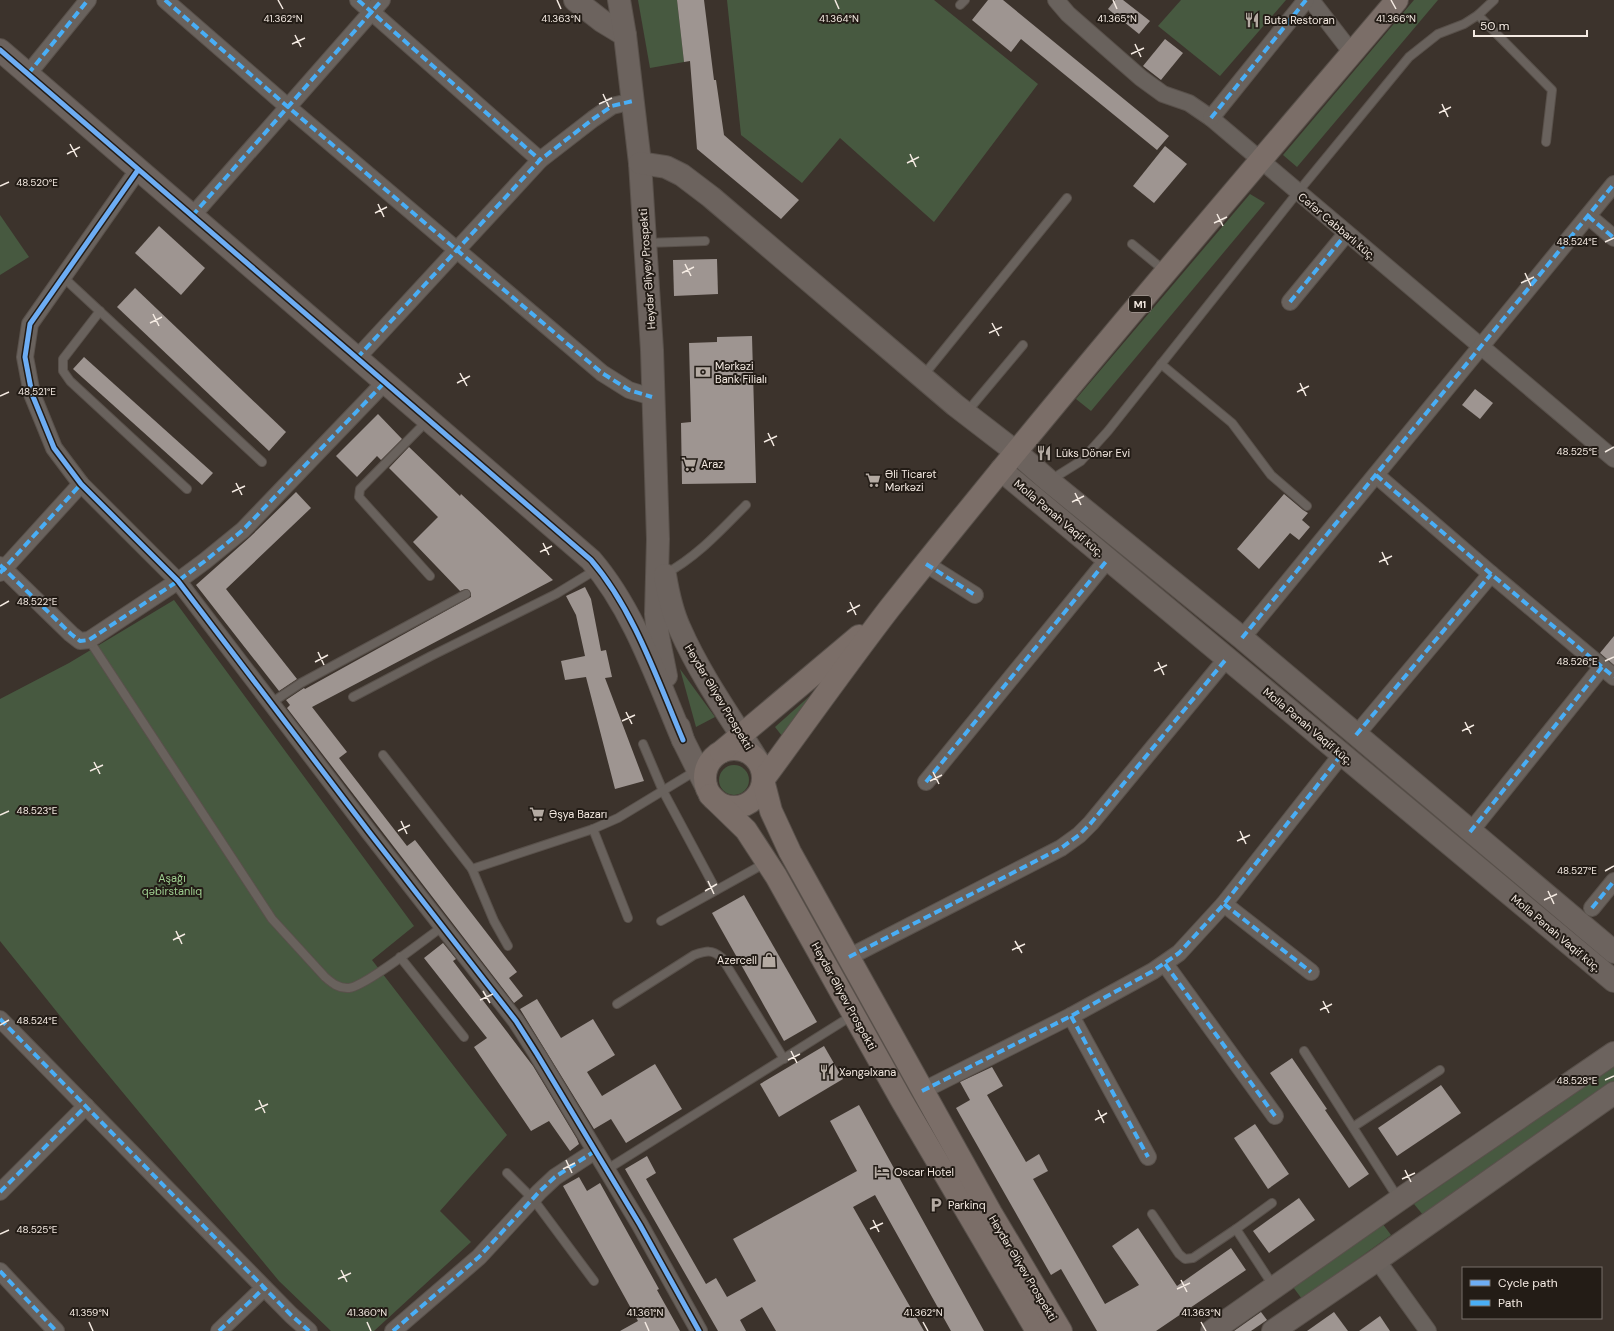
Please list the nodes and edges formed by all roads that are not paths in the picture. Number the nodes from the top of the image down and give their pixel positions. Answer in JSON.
{"nodes":[{"id":1,"x":88,"y":0,"type":"edge"},
{"id":2,"x":165,"y":0,"type":"edge"},
{"id":3,"x":358,"y":0,"type":"edge"},
{"id":4,"x":575,"y":0,"type":"edge"},
{"id":5,"x":619,"y":0,"type":"edge"},
{"id":6,"x":1056,"y":0,"type":"edge"},
{"id":7,"x":1306,"y":0,"type":"edge"},
{"id":8,"x":1312,"y":0,"type":"edge"},
{"id":9,"x":1397,"y":0,"type":"edge"},
{"id":10,"x":1494,"y":0,"type":"edge"},
{"id":11,"x":377,"y":6,"type":"edge"},
{"id":12,"x":1478,"y":15,"type":"junction"},
{"id":13,"x":625,"y":35,"type":"junction"},
{"id":14,"x":0,"y":50,"type":"edge"},
{"id":15,"x":1352,"y":53,"type":"junction"},
{"id":16,"x":28,"y":74,"type":"junction"},
{"id":17,"x":633,"y":101,"type":"junction"},
{"id":18,"x":288,"y":107,"type":"junction"},
{"id":19,"x":1211,"y":118,"type":"junction"},
{"id":20,"x":1546,"y":142,"type":"dead end"},
{"id":21,"x":540,"y":160,"type":"junction"},
{"id":22,"x":1261,"y":160,"type":"junction"},
{"id":23,"x":640,"y":163,"type":"junction"},
{"id":24,"x":138,"y":170,"type":"junction"},
{"id":25,"x":1614,"y":184,"type":"edge"},
{"id":26,"x":1298,"y":192,"type":"junction"},
{"id":27,"x":1067,"y":198,"type":"dead end"},
{"id":28,"x":192,"y":216,"type":"junction"},
{"id":29,"x":1588,"y":216,"type":"junction"},
{"id":30,"x":1346,"y":234,"type":"junction"},
{"id":31,"x":1614,"y":238,"type":"edge"},
{"id":32,"x":704,"y":241,"type":"dead end"},
{"id":33,"x":645,"y":243,"type":"junction"},
{"id":34,"x":1132,"y":244,"type":"dead end"},
{"id":35,"x":456,"y":250,"type":"junction"},
{"id":36,"x":1167,"y":272,"type":"junction"},
{"id":37,"x":64,"y":278,"type":"junction"},
{"id":38,"x":1290,"y":302,"type":"dead end"},
{"id":39,"x":100,"y":311,"type":"junction"},
{"id":40,"x":1023,"y":345,"type":"dead end"},
{"id":41,"x":1480,"y":348,"type":"junction"},
{"id":42,"x":357,"y":358,"type":"junction"},
{"id":43,"x":1160,"y":364,"type":"junction"},
{"id":44,"x":923,"y":376,"type":"junction"},
{"id":45,"x":385,"y":382,"type":"junction"},
{"id":46,"x":652,"y":397,"type":"junction"},
{"id":47,"x":966,"y":413,"type":"junction"},
{"id":48,"x":428,"y":420,"type":"junction"},
{"id":49,"x":1016,"y":452,"type":"junction"},
{"id":50,"x":1614,"y":460,"type":"edge"},
{"id":51,"x":262,"y":462,"type":"dead end"},
{"id":52,"x":1001,"y":470,"type":"junction"},
{"id":53,"x":1376,"y":475,"type":"junction"},
{"id":54,"x":81,"y":484,"type":"junction"},
{"id":55,"x":187,"y":489,"type":"dead end"},
{"id":56,"x":1042,"y":490,"type":"junction"},
{"id":57,"x":746,"y":505,"type":"dead end"},
{"id":58,"x":1306,"y":506,"type":"dead end"},
{"id":59,"x":658,"y":539,"type":"junction"},
{"id":60,"x":1108,"y":559,"type":"junction"},
{"id":61,"x":926,"y":564,"type":"junction"},
{"id":62,"x":1,"y":568,"type":"edge"},
{"id":63,"x":598,"y":569,"type":"junction"},
{"id":64,"x":665,"y":574,"type":"junction"},
{"id":65,"x":1491,"y":574,"type":"junction"},
{"id":66,"x":430,"y":576,"type":"dead end"},
{"id":67,"x":178,"y":581,"type":"junction"},
{"id":68,"x":466,"y":594,"type":"dead end"},
{"id":69,"x":975,"y":595,"type":"dead end"},
{"id":70,"x":888,"y":612,"type":"junction"},
{"id":71,"x":1242,"y":638,"type":"junction"},
{"id":72,"x":89,"y":640,"type":"junction"},
{"id":73,"x":1227,"y":658,"type":"junction"},
{"id":74,"x":1608,"y":672,"type":"edge"},
{"id":75,"x":353,"y":697,"type":"dead end"},
{"id":76,"x":271,"y":703,"type":"junction"},
{"id":77,"x":742,"y":735,"type":"junction"},
{"id":78,"x":1356,"y":735,"type":"junction"},
{"id":79,"x":683,"y":740,"type":"junction"},
{"id":80,"x":643,"y":744,"type":"dead end"},
{"id":81,"x":1342,"y":754,"type":"junction"},
{"id":82,"x":383,"y":755,"type":"dead end"},
{"id":83,"x":760,"y":770,"type":"junction"},
{"id":84,"x":709,"y":772,"type":"junction"},
{"id":85,"x":926,"y":782,"type":"dead end"},
{"id":86,"x":663,"y":791,"type":"junction"},
{"id":87,"x":593,"y":829,"type":"junction"},
{"id":88,"x":1470,"y":832,"type":"junction"},
{"id":89,"x":768,"y":862,"type":"junction"},
{"id":90,"x":472,"y":869,"type":"junction"},
{"id":91,"x":1614,"y":881,"type":"edge"},
{"id":92,"x":716,"y":890,"type":"junction"},
{"id":93,"x":1224,"y":904,"type":"junction"},
{"id":94,"x":1592,"y":908,"type":"dead end"},
{"id":95,"x":628,"y":918,"type":"dead end"},
{"id":96,"x":661,"y":920,"type":"dead end"},
{"id":97,"x":442,"y":927,"type":"junction"},
{"id":98,"x":508,"y":946,"type":"dead end"},
{"id":99,"x":1614,"y":952,"type":"edge"},
{"id":100,"x":400,"y":957,"type":"junction"},
{"id":101,"x":849,"y":957,"type":"junction"},
{"id":102,"x":1165,"y":964,"type":"junction"},
{"id":103,"x":1311,"y":972,"type":"dead end"},
{"id":104,"x":1614,"y":982,"type":"edge"},
{"id":105,"x":617,"y":1004,"type":"dead end"},
{"id":106,"x":854,"y":1014,"type":"junction"},
{"id":107,"x":1071,"y":1016,"type":"junction"},
{"id":108,"x":0,"y":1019,"type":"edge"},
{"id":109,"x":464,"y":1037,"type":"dead end"},
{"id":110,"x":1304,"y":1051,"type":"dead end"},
{"id":111,"x":1614,"y":1053,"type":"edge"},
{"id":112,"x":784,"y":1059,"type":"junction"},
{"id":113,"x":1440,"y":1070,"type":"dead end"},
{"id":114,"x":922,"y":1091,"type":"junction"},
{"id":115,"x":1614,"y":1093,"type":"edge"},
{"id":116,"x":86,"y":1106,"type":"junction"},
{"id":117,"x":1275,"y":1116,"type":"dead end"},
{"id":118,"x":1353,"y":1128,"type":"junction"},
{"id":119,"x":595,"y":1151,"type":"junction"},
{"id":120,"x":1148,"y":1157,"type":"dead end"},
{"id":121,"x":606,"y":1170,"type":"junction"},
{"id":122,"x":507,"y":1173,"type":"dead end"},
{"id":123,"x":0,"y":1192,"type":"edge"},
{"id":124,"x":533,"y":1199,"type":"junction"},
{"id":125,"x":1399,"y":1200,"type":"junction"},
{"id":126,"x":1272,"y":1203,"type":"dead end"},
{"id":127,"x":1152,"y":1214,"type":"dead end"},
{"id":128,"x":1236,"y":1229,"type":"junction"},
{"id":129,"x":1377,"y":1260,"type":"junction"},
{"id":130,"x":0,"y":1271,"type":"edge"},
{"id":131,"x":594,"y":1281,"type":"dead end"},
{"id":132,"x":1274,"y":1287,"type":"junction"},
{"id":133,"x":264,"y":1288,"type":"junction"},
{"id":134,"x":1295,"y":1316,"type":"junction"},
{"id":135,"x":56,"y":1331,"type":"edge"},
{"id":136,"x":219,"y":1331,"type":"edge"},
{"id":137,"x":308,"y":1331,"type":"edge"},
{"id":138,"x":393,"y":1331,"type":"edge"},
{"id":139,"x":700,"y":1331,"type":"edge"},
{"id":140,"x":1037,"y":1331,"type":"edge"},
{"id":141,"x":1061,"y":1331,"type":"edge"},
{"id":142,"x":1212,"y":1331,"type":"edge"},
{"id":143,"x":1273,"y":1331,"type":"edge"},
{"id":144,"x":1428,"y":1331,"type":"edge"}],
"edges":[{"from":1,"to":16,"type":"street"},
{"from":2,"to":18,"type":"street"},
{"from":3,"to":11,"type":"street"},
{"from":4,"to":13,"type":"street"},
{"from":5,"to":13,"type":"street","name":"Heydər Əliyev Prospekti"},
{"from":6,"to":19,"type":"street","name":"Cəfər Cabbarlı küç."},
{"from":7,"to":19,"type":"street"},
{"from":8,"to":15,"type":"street"},
{"from":9,"to":15,"type":"highway","number":"M1"},
{"from":10,"to":12,"type":"lane"},
{"from":11,"to":18,"type":"street"},
{"from":11,"to":21,"type":"street"},
{"from":12,"to":20,"type":"lane"},
{"from":12,"to":26,"type":"lane"},
{"from":13,"to":17,"type":"street","name":"Heydər Əliyev Prospekti"},
{"from":14,"to":16,"type":"street"},
{"from":15,"to":22,"type":"highway","number":"M1"},
{"from":16,"to":24,"type":"street"},
{"from":17,"to":21,"type":"street"},
{"from":17,"to":23,"type":"street","name":"Heydər Əliyev Prospekti"},
{"from":18,"to":28,"type":"street"},
{"from":18,"to":35,"type":"street"},
{"from":19,"to":22,"type":"street","name":"Cəfər Cabbarlı küç."},
{"from":21,"to":35,"type":"street"},
{"from":22,"to":26,"type":"street","name":"Cəfər Cabbarlı küç."},
{"from":22,"to":36,"type":"highway","number":"M1"},
{"from":23,"to":33,"type":"street","name":"Heydər Əliyev Prospekti"},
{"from":23,"to":44,"type":"street","name":"Molla Pənah Vaqif küç."},
{"from":24,"to":28,"type":"street"},
{"from":24,"to":37,"type":"street"},
{"from":25,"to":29,"type":"street"},
{"from":26,"to":30,"type":"street","name":"Cəfər Cabbarlı küç."},
{"from":26,"to":43,"type":"lane"},
{"from":27,"to":44,"type":"lane"},
{"from":28,"to":42,"type":"street"},
{"from":29,"to":31,"type":"street"},
{"from":29,"to":41,"type":"street"},
{"from":30,"to":38,"type":"street"},
{"from":30,"to":41,"type":"street","name":"Cəfər Cabbarlı küç."},
{"from":32,"to":33,"type":"lane"},
{"from":33,"to":46,"type":"street","name":"Heydər Əliyev Prospekti"},
{"from":34,"to":36,"type":"lane"},
{"from":35,"to":42,"type":"street"},
{"from":35,"to":46,"type":"street"},
{"from":36,"to":49,"type":"highway","number":"M1"},
{"from":37,"to":39,"type":"lane"},
{"from":37,"to":54,"type":"street"},
{"from":39,"to":51,"type":"lane"},
{"from":39,"to":55,"type":"lane"},
{"from":40,"to":47,"type":"lane"},
{"from":41,"to":50,"type":"street","name":"Cəfər Cabbarlı küç."},
{"from":41,"to":53,"type":"street"},
{"from":42,"to":45,"type":"street"},
{"from":43,"to":56,"type":"lane"},
{"from":43,"to":58,"type":"lane"},
{"from":44,"to":47,"type":"street","name":"Molla Pənah Vaqif küç."},
{"from":45,"to":48,"type":"street"},
{"from":45,"to":67,"type":"street"},
{"from":46,"to":59,"type":"street","name":"Heydər Əliyev Prospekti"},
{"from":47,"to":49,"type":"street","name":"Molla Pənah Vaqif küç."},
{"from":48,"to":63,"type":"street"},
{"from":48,"to":66,"type":"lane"},
{"from":49,"to":52,"type":"highway","number":"M1"},
{"from":49,"to":56,"type":"street","name":"Molla Pənah Vaqif küç."},
{"from":52,"to":56,"type":"street","name":"Molla Pənah Vaqif küç."},
{"from":52,"to":61,"type":"highway","number":"M1"},
{"from":53,"to":65,"type":"street"},
{"from":53,"to":71,"type":"street"},
{"from":54,"to":62,"type":"street"},
{"from":54,"to":67,"type":"street"},
{"from":56,"to":60,"type":"street","name":"Molla Pənah Vaqif küç."},
{"from":56,"to":71,"type":"street","name":"Molla Pənah Vaqif küç."},
{"from":57,"to":64,"type":"lane"},
{"from":59,"to":64,"type":"street","name":"Heydər Əliyev Prospekti"},
{"from":59,"to":79,"type":"street","name":"Heydər Əliyev Prospekti"},
{"from":60,"to":73,"type":"street","name":"Molla Pənah Vaqif küç."},
{"from":60,"to":85,"type":"street"},
{"from":61,"to":69,"type":"street"},
{"from":61,"to":70,"type":"highway","number":"M1"},
{"from":62,"to":72,"type":"street"},
{"from":63,"to":75,"type":"lane"},
{"from":63,"to":79,"type":"street"},
{"from":64,"to":77,"type":"street","name":"Heydər Əliyev Prospekti"},
{"from":65,"to":74,"type":"street"},
{"from":65,"to":78,"type":"street"},
{"from":67,"to":72,"type":"street"},
{"from":67,"to":76,"type":"street"},
{"from":68,"to":76,"type":"lane"},
{"from":70,"to":77,"type":"highway"},
{"from":70,"to":83,"type":"highway"},
{"from":71,"to":78,"type":"street","name":"Molla Pənah Vaqif küç."},
{"from":72,"to":100,"type":"lane"},
{"from":73,"to":81,"type":"street","name":"Molla Pənah Vaqif küç."},
{"from":73,"to":101,"type":"street"},
{"from":74,"to":88,"type":"street"},
{"from":76,"to":97,"type":"street"},
{"from":77,"to":83,"type":"street","name":"Heydər Əliyev Prospekti"},
{"from":77,"to":84,"type":"highway"},
{"from":78,"to":88,"type":"street","name":"Molla Pənah Vaqif küç."},
{"from":79,"to":84,"type":"street","name":"Heydər Əliyev Prospekti"},
{"from":80,"to":86,"type":"lane"},
{"from":81,"to":93,"type":"street"},
{"from":81,"to":104,"type":"street","name":"Molla Pənah Vaqif küç."},
{"from":82,"to":90,"type":"lane"},
{"from":83,"to":84,"type":"highway"},
{"from":83,"to":84,"type":"highway"},
{"from":83,"to":101,"type":"highway","name":"Heydər Əliyev Prospekti"},
{"from":84,"to":86,"type":"lane"},
{"from":84,"to":89,"type":"highway","name":"Heydər Əliyev Prospekti"},
{"from":86,"to":87,"type":"lane"},
{"from":86,"to":92,"type":"lane"},
{"from":87,"to":90,"type":"lane"},
{"from":87,"to":95,"type":"lane"},
{"from":88,"to":99,"type":"street","name":"Molla Pənah Vaqif küç."},
{"from":89,"to":92,"type":"lane"},
{"from":89,"to":106,"type":"highway","name":"Heydər Əliyev Prospekti"},
{"from":90,"to":98,"type":"lane"},
{"from":91,"to":94,"type":"street"},
{"from":92,"to":96,"type":"lane"},
{"from":93,"to":102,"type":"street"},
{"from":93,"to":103,"type":"street"},
{"from":97,"to":100,"type":"lane"},
{"from":97,"to":119,"type":"street"},
{"from":100,"to":109,"type":"lane"},
{"from":101,"to":114,"type":"highway","name":"Heydər Əliyev Prospekti"},
{"from":102,"to":107,"type":"street"},
{"from":102,"to":117,"type":"street"},
{"from":105,"to":112,"type":"lane"},
{"from":106,"to":112,"type":"lane"},
{"from":106,"to":140,"type":"highway","name":"Heydər Əliyev Prospekti"},
{"from":107,"to":114,"type":"street"},
{"from":107,"to":120,"type":"street"},
{"from":108,"to":116,"type":"street"},
{"from":110,"to":118,"type":"lane"},
{"from":111,"to":125,"type":"street"},
{"from":112,"to":121,"type":"lane"},
{"from":113,"to":118,"type":"lane"},
{"from":114,"to":141,"type":"highway","name":"Heydər Əliyev Prospekti"},
{"from":115,"to":129,"type":"street"},
{"from":116,"to":123,"type":"street"},
{"from":116,"to":133,"type":"street"},
{"from":118,"to":125,"type":"lane"},
{"from":119,"to":121,"type":"street"},
{"from":119,"to":124,"type":"street"},
{"from":121,"to":139,"type":"street"},
{"from":122,"to":124,"type":"lane"},
{"from":124,"to":131,"type":"lane"},
{"from":124,"to":138,"type":"street"},
{"from":125,"to":132,"type":"street"},
{"from":126,"to":128,"type":"lane"},
{"from":127,"to":128,"type":"lane"},
{"from":128,"to":132,"type":"lane"},
{"from":129,"to":134,"type":"street"},
{"from":129,"to":144,"type":"street"},
{"from":130,"to":135,"type":"street"},
{"from":132,"to":134,"type":"street"},
{"from":132,"to":142,"type":"street"},
{"from":133,"to":136,"type":"street"},
{"from":133,"to":137,"type":"street"},
{"from":134,"to":143,"type":"street"}]}
